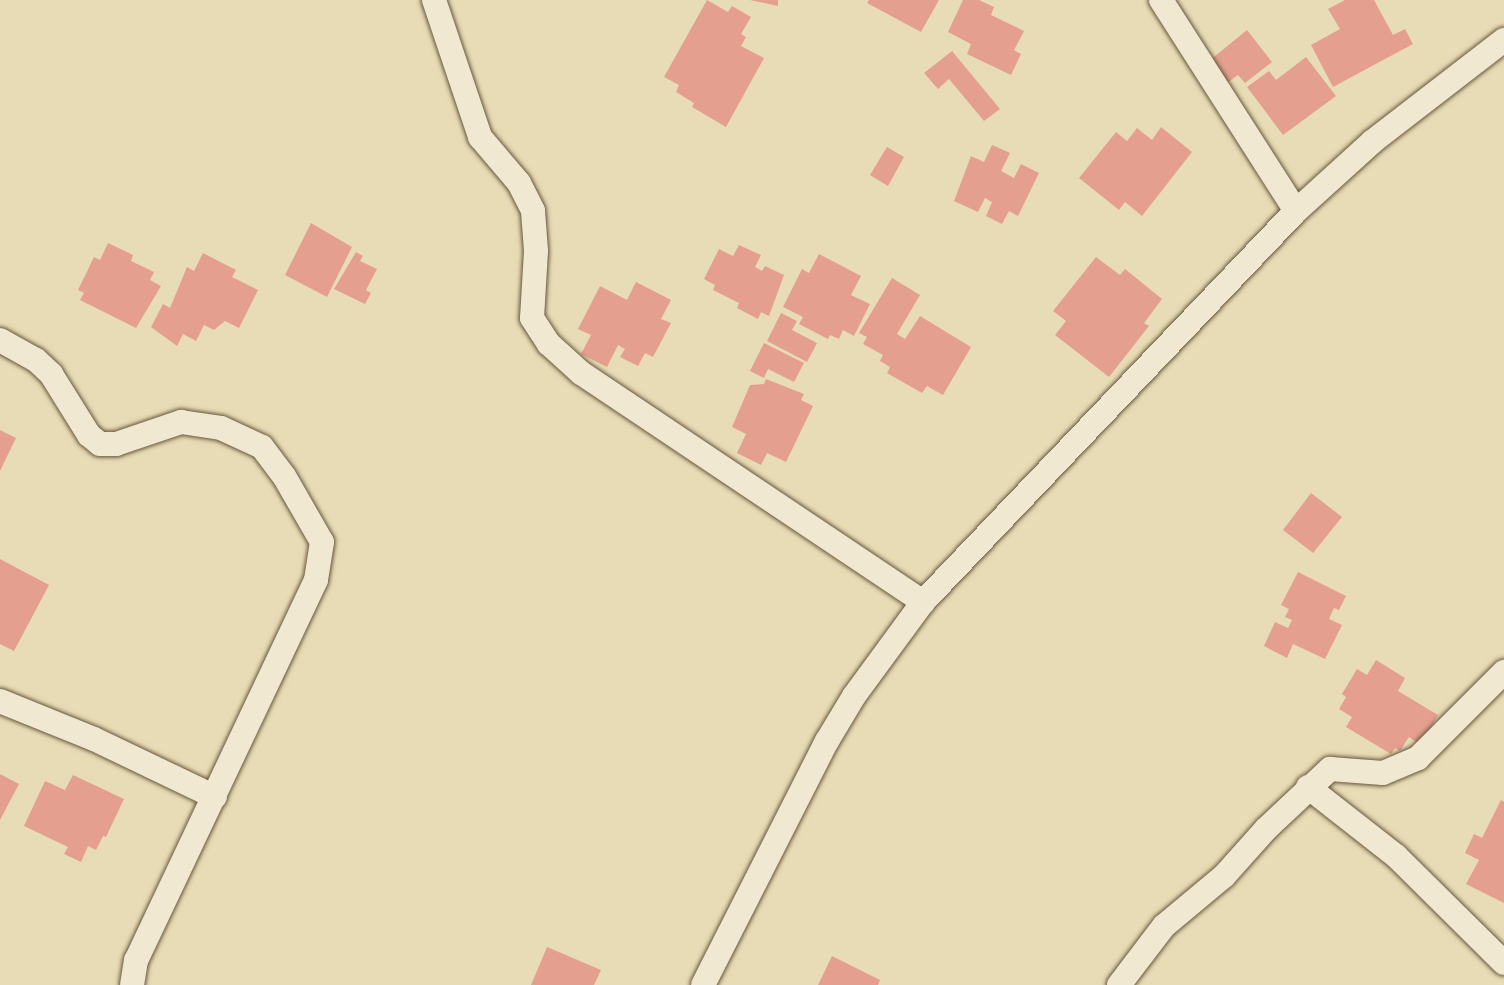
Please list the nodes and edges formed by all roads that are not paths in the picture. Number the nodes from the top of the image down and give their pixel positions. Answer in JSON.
{"nodes":[{"id":1,"x":434,"y":0,"type":"edge"},
{"id":2,"x":1161,"y":0,"type":"edge"},
{"id":3,"x":1504,"y":40,"type":"edge"},
{"id":4,"x":1296,"y":211,"type":"junction"},
{"id":5,"x":0,"y":340,"type":"edge"},
{"id":6,"x":923,"y":602,"type":"junction"},
{"id":7,"x":1504,"y":672,"type":"edge"},
{"id":8,"x":0,"y":701,"type":"edge"},
{"id":9,"x":1308,"y":787,"type":"junction"},
{"id":10,"x":215,"y":797,"type":"junction"},
{"id":11,"x":1504,"y":963,"type":"edge"},
{"id":12,"x":132,"y":985,"type":"edge"},
{"id":13,"x":703,"y":985,"type":"edge"},
{"id":14,"x":1119,"y":985,"type":"edge"}],
"edges":[{"from":1,"to":6,"type":"street"},
{"from":2,"to":4,"type":"street"},
{"from":3,"to":4,"type":"street"},
{"from":4,"to":6,"type":"street"},
{"from":5,"to":10,"type":"street"},
{"from":6,"to":13,"type":"street"},
{"from":7,"to":9,"type":"street"},
{"from":8,"to":10,"type":"street"},
{"from":9,"to":11,"type":"street"},
{"from":9,"to":14,"type":"street"},
{"from":10,"to":12,"type":"street"}]}
